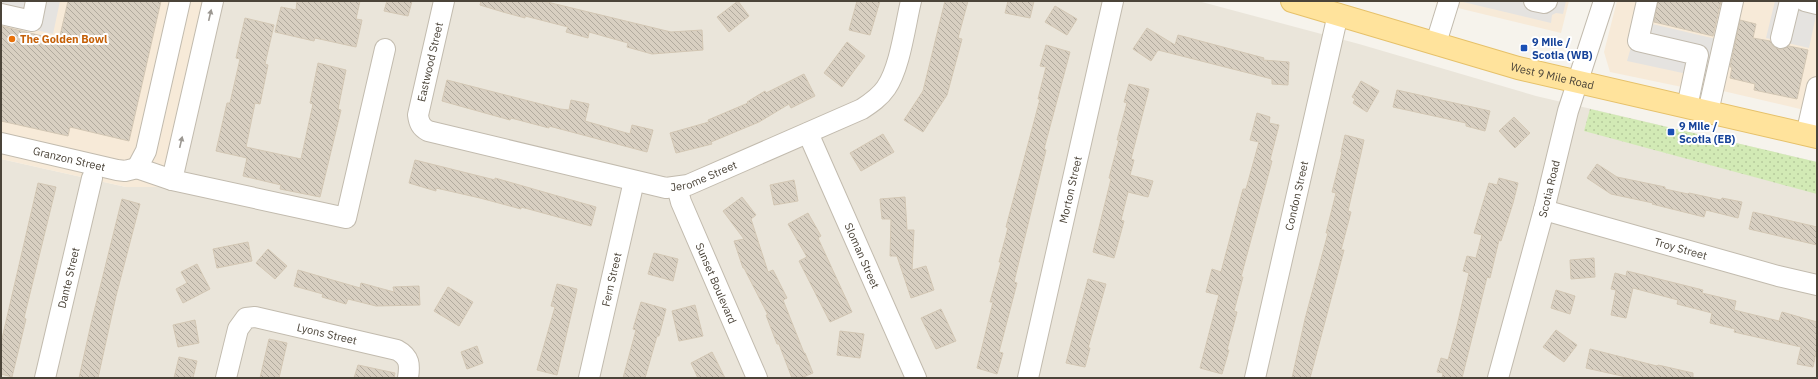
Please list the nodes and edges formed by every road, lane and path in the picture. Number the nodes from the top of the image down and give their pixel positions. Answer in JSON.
{"nodes":[{"id":1,"x":36,"y":1,"type":"edge"},
{"id":2,"x":180,"y":1,"type":"edge"},
{"id":3,"x":213,"y":1,"type":"edge"},
{"id":4,"x":444,"y":1,"type":"edge"},
{"id":5,"x":911,"y":1,"type":"edge"},
{"id":6,"x":1113,"y":1,"type":"edge"},
{"id":7,"x":1292,"y":1,"type":"edge"},
{"id":8,"x":1449,"y":1,"type":"edge"},
{"id":9,"x":1534,"y":1,"type":"edge"},
{"id":10,"x":1547,"y":1,"type":"edge"},
{"id":11,"x":1604,"y":1,"type":"edge"},
{"id":12,"x":1647,"y":1,"type":"edge"},
{"id":13,"x":1733,"y":1,"type":"edge"},
{"id":14,"x":1790,"y":1,"type":"edge"},
{"id":15,"x":1805,"y":1,"type":"edge"},
{"id":16,"x":1817,"y":4,"type":"edge"},
{"id":17,"x":1334,"y":9,"type":"edge"},
{"id":18,"x":1,"y":14,"type":"edge"},
{"id":19,"x":1781,"y":38,"type":"dead end"},
{"id":20,"x":1436,"y":43,"type":"junction"},
{"id":21,"x":385,"y":49,"type":"dead end"},
{"id":22,"x":1577,"y":82,"type":"junction"},
{"id":23,"x":1817,"y":87,"type":"edge"},
{"id":24,"x":1687,"y":107,"type":"junction"},
{"id":25,"x":1708,"y":112,"type":"junction"},
{"id":26,"x":419,"y":123,"type":"joint"},
{"id":27,"x":808,"y":133,"type":"junction"},
{"id":28,"x":1811,"y":136,"type":"edge"},
{"id":29,"x":1,"y":142,"type":"edge"},
{"id":30,"x":137,"y":168,"type":"junction"},
{"id":31,"x":92,"y":178,"type":"dead end"},
{"id":32,"x":172,"y":180,"type":"junction"},
{"id":33,"x":634,"y":181,"type":"junction"},
{"id":34,"x":677,"y":187,"type":"junction"},
{"id":35,"x":1544,"y":210,"type":"junction"},
{"id":36,"x":1817,"y":284,"type":"edge"},
{"id":37,"x":45,"y":378,"type":"edge"},
{"id":38,"x":226,"y":378,"type":"edge"},
{"id":39,"x":408,"y":378,"type":"edge"},
{"id":40,"x":589,"y":378,"type":"edge"},
{"id":41,"x":757,"y":378,"type":"edge"},
{"id":42,"x":916,"y":378,"type":"edge"},
{"id":43,"x":1028,"y":378,"type":"edge"},
{"id":44,"x":1255,"y":378,"type":"edge"},
{"id":45,"x":1498,"y":378,"type":"edge"}],
"edges":[{"from":1,"to":18,"type":"street"},
{"from":2,"to":30,"type":"street"},
{"from":32,"to":3,"type":"street","one_way":true},
{"from":4,"to":26,"type":"street","name":"Eastwood Street"},
{"from":5,"to":27,"type":"street","name":"Jerome Street"},
{"from":6,"to":43,"type":"street","name":"Morton Street"},
{"from":7,"to":17,"type":"main road","name":"West 9 Mile Road"},
{"from":8,"to":20,"type":"street"},
{"from":9,"to":10,"type":"street"},
{"from":11,"to":22,"type":"street","name":"Scotia Road"},
{"from":12,"to":24,"type":"street"},
{"from":13,"to":25,"type":"street"},
{"from":14,"to":19,"type":"street"},
{"from":15,"to":16,"type":"street"},
{"from":17,"to":20,"type":"main road","name":"West 9 Mile Road"},
{"from":17,"to":44,"type":"street","name":"Condon Street"},
{"from":20,"to":22,"type":"main road","name":"West 9 Mile Road"},
{"from":21,"to":32,"type":"street"},
{"from":22,"to":24,"type":"main road","name":"West 9 Mile Road"},
{"from":22,"to":35,"type":"street","name":"Scotia Road"},
{"from":23,"to":28,"type":"street"},
{"from":24,"to":25,"type":"main road","name":"West 9 Mile Road"},
{"from":25,"to":28,"type":"main road","name":"West 9 Mile Road"},
{"from":26,"to":33,"type":"street","name":"Jerome Street"},
{"from":27,"to":34,"type":"street","name":"Jerome Street"},
{"from":27,"to":42,"type":"street","name":"Sloman Street"},
{"from":29,"to":30,"type":"street","name":"Granzon Street"},
{"from":30,"to":32,"type":"street"},
{"from":31,"to":37,"type":"street","name":"Dante Street"},
{"from":33,"to":34,"type":"street","name":"Jerome Street"},
{"from":33,"to":40,"type":"street","name":"Fern Street"},
{"from":34,"to":41,"type":"street","name":"Sunset Boulevard"},
{"from":35,"to":36,"type":"street","name":"Troy Street"},
{"from":35,"to":45,"type":"street","name":"Scotia Road"},
{"from":38,"to":39,"type":"street","name":"Lyons Street"}]}
